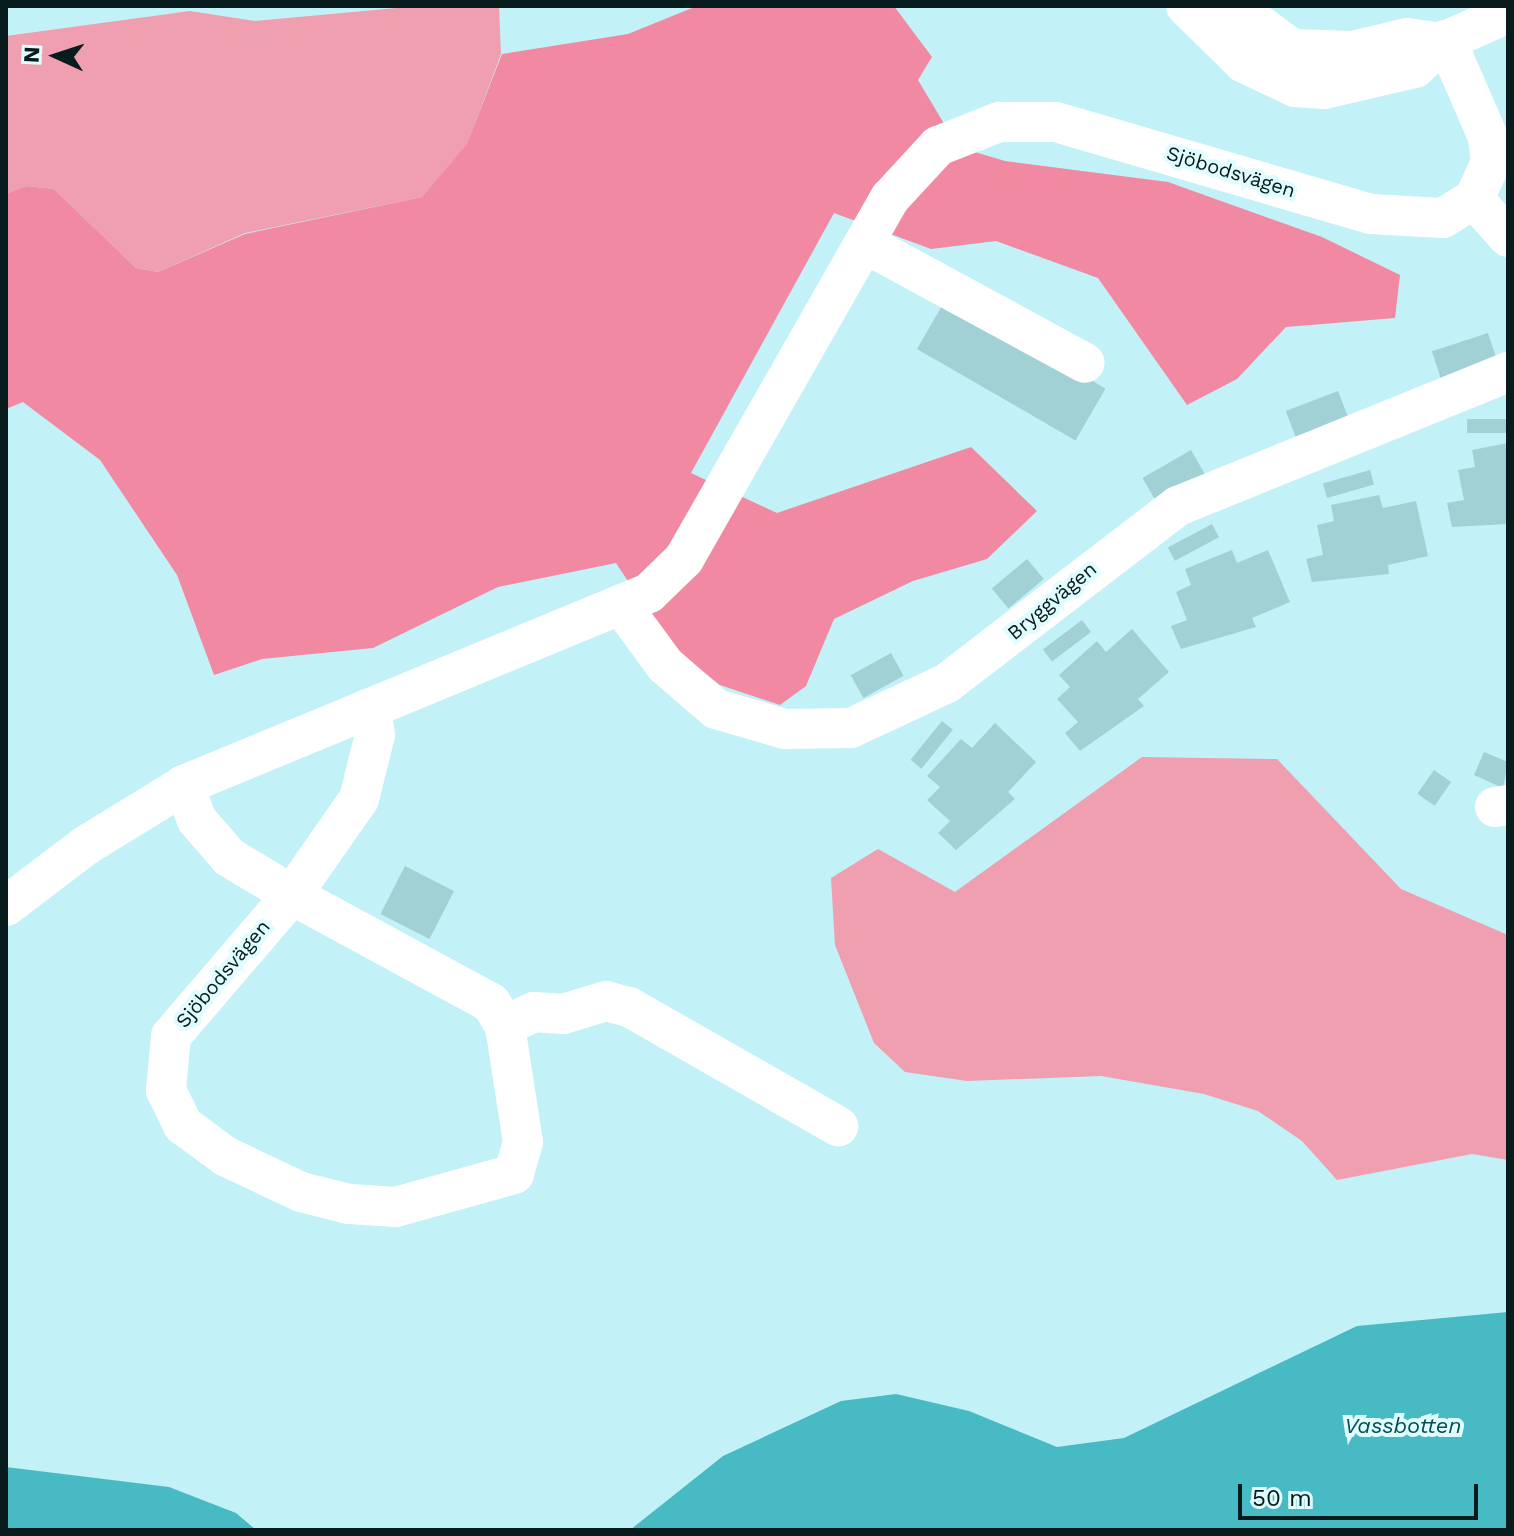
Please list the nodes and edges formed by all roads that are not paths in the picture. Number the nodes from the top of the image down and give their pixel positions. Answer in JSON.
{"nodes":[{"id":1,"x":1186,"y":6,"type":"edge"},
{"id":2,"x":1234,"y":6,"type":"edge"},
{"id":3,"x":1508,"y":13,"type":"edge"},
{"id":4,"x":1444,"y":41,"type":"junction"},
{"id":5,"x":1474,"y":199,"type":"junction"},
{"id":6,"x":1508,"y":237,"type":"edge"},
{"id":7,"x":864,"y":243,"type":"junction"},
{"id":8,"x":1085,"y":363,"type":"dead end"},
{"id":9,"x":1508,"y":372,"type":"edge"},
{"id":10,"x":624,"y":609,"type":"junction"},
{"id":11,"x":371,"y":709,"type":"junction"},
{"id":12,"x":184,"y":785,"type":"junction"},
{"id":13,"x":292,"y":895,"type":"junction"},
{"id":14,"x":6,"y":906,"type":"edge"},
{"id":15,"x":505,"y":1026,"type":"junction"},
{"id":16,"x":838,"y":1126,"type":"dead end"}],
"edges":[{"from":1,"to":4,"type":"street"},
{"from":2,"to":4,"type":"street"},
{"from":3,"to":4,"type":"street"},
{"from":4,"to":5,"type":"street"},
{"from":5,"to":6,"type":"street"},
{"from":5,"to":7,"type":"street","name":"Sjöbodsvägen"},
{"from":7,"to":8,"type":"street"},
{"from":7,"to":10,"type":"street","name":"Sjöbodsvägen"},
{"from":9,"to":10,"type":"street","name":"Bryggvägen"},
{"from":10,"to":11,"type":"street","name":"Sjöbodsvägen"},
{"from":11,"to":12,"type":"street","name":"Sjöbodsvägen"},
{"from":11,"to":13,"type":"street","name":"Sjöbodsvägen"},
{"from":12,"to":13,"type":"street"},
{"from":12,"to":14,"type":"street","name":"Sjöbodsvägen"},
{"from":13,"to":15,"type":"street"},
{"from":13,"to":15,"type":"street","name":"Sjöbodsvägen"},
{"from":15,"to":16,"type":"street"}]}
